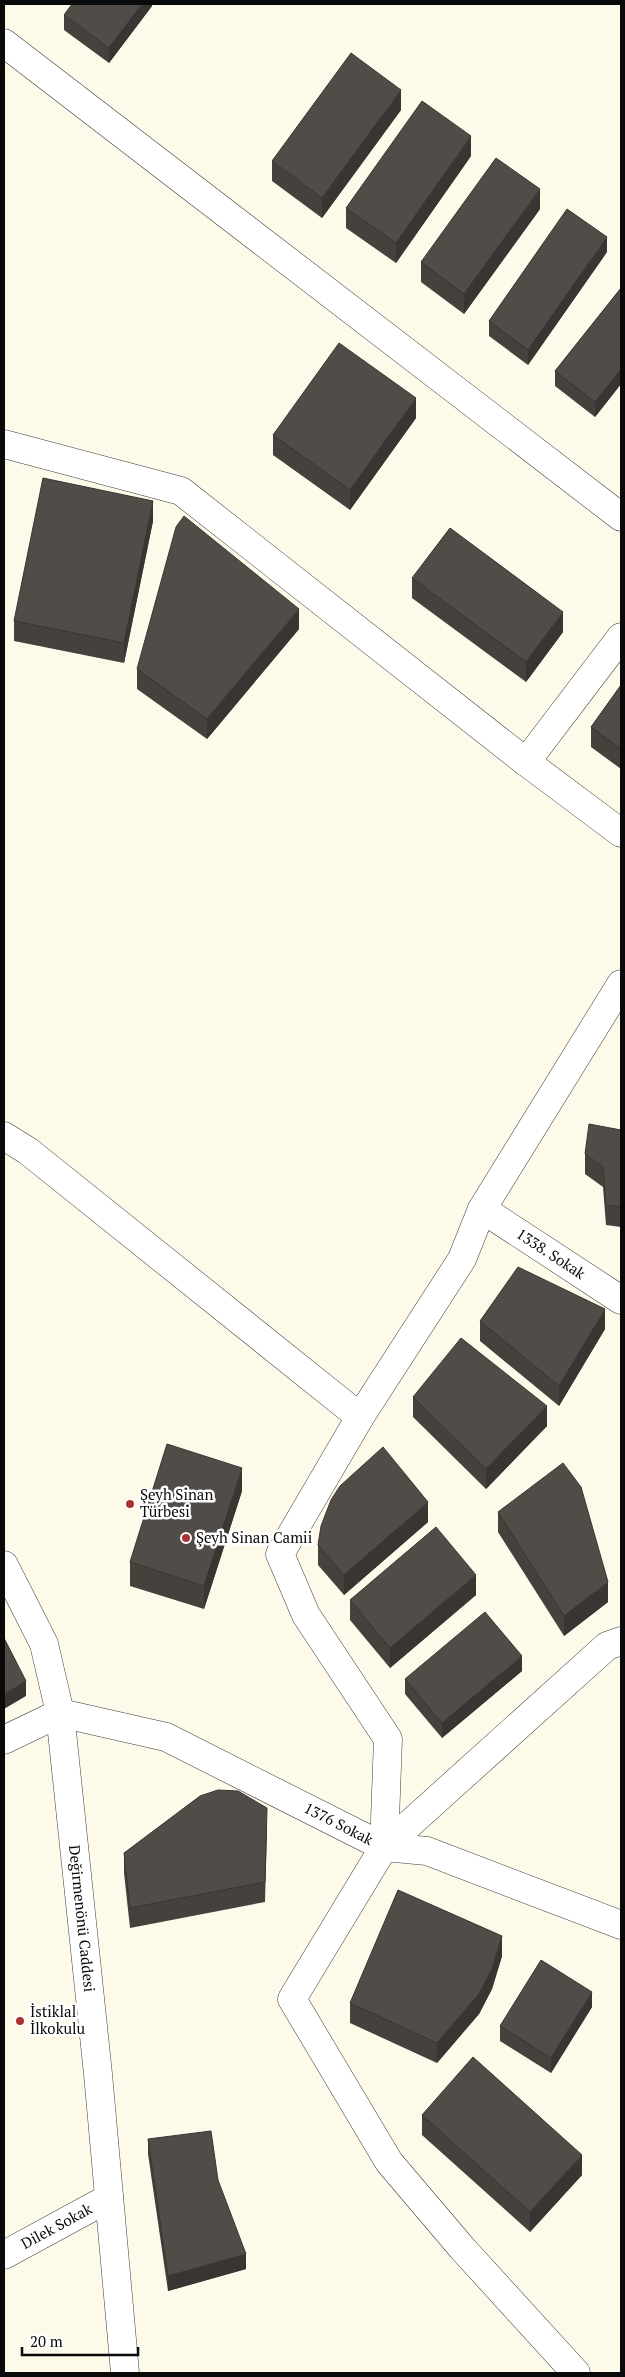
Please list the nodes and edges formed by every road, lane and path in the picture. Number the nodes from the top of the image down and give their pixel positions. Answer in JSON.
{"nodes":[{"id":1,"x":4,"y":43,"type":"edge"},
{"id":2,"x":4,"y":444,"type":"edge"},
{"id":3,"x":621,"y":517,"type":"edge"},
{"id":4,"x":621,"y":637,"type":"edge"},
{"id":5,"x":526,"y":762,"type":"junction"},
{"id":6,"x":621,"y":834,"type":"edge"},
{"id":7,"x":621,"y":984,"type":"edge"},
{"id":8,"x":4,"y":1136,"type":"edge"},
{"id":9,"x":482,"y":1209,"type":"junction"},
{"id":10,"x":621,"y":1300,"type":"edge"},
{"id":11,"x":360,"y":1418,"type":"junction"},
{"id":12,"x":4,"y":1565,"type":"edge"},
{"id":13,"x":621,"y":1641,"type":"edge"},
{"id":14,"x":60,"y":1713,"type":"junction"},
{"id":15,"x":4,"y":1740,"type":"edge"},
{"id":16,"x":384,"y":1847,"type":"junction"},
{"id":17,"x":621,"y":1925,"type":"edge"},
{"id":18,"x":109,"y":2198,"type":"junction"},
{"id":19,"x":4,"y":2255,"type":"edge"},
{"id":20,"x":125,"y":2373,"type":"edge"},
{"id":21,"x":576,"y":2373,"type":"edge"}],
"edges":[{"from":1,"to":3,"type":"street"},
{"from":2,"to":5,"type":"street"},
{"from":4,"to":5,"type":"street"},
{"from":5,"to":6,"type":"street"},
{"from":7,"to":9,"type":"street"},
{"from":8,"to":11,"type":"street"},
{"from":9,"to":10,"type":"street","name":"1338. Sokak"},
{"from":9,"to":11,"type":"street"},
{"from":11,"to":16,"type":"street"},
{"from":12,"to":14,"type":"street","name":"Değirmenönü Caddesi"},
{"from":13,"to":16,"type":"street"},
{"from":14,"to":15,"type":"street"},
{"from":14,"to":16,"type":"street","name":"1376 Sokak"},
{"from":14,"to":18,"type":"street","name":"Değirmenönü Caddesi"},
{"from":16,"to":17,"type":"street","name":"1376 Sokak"},
{"from":16,"to":21,"type":"street"},
{"from":18,"to":19,"type":"street","name":"Dilek Sokak"},
{"from":18,"to":20,"type":"street","name":"Değirmenönü Caddesi"}]}
